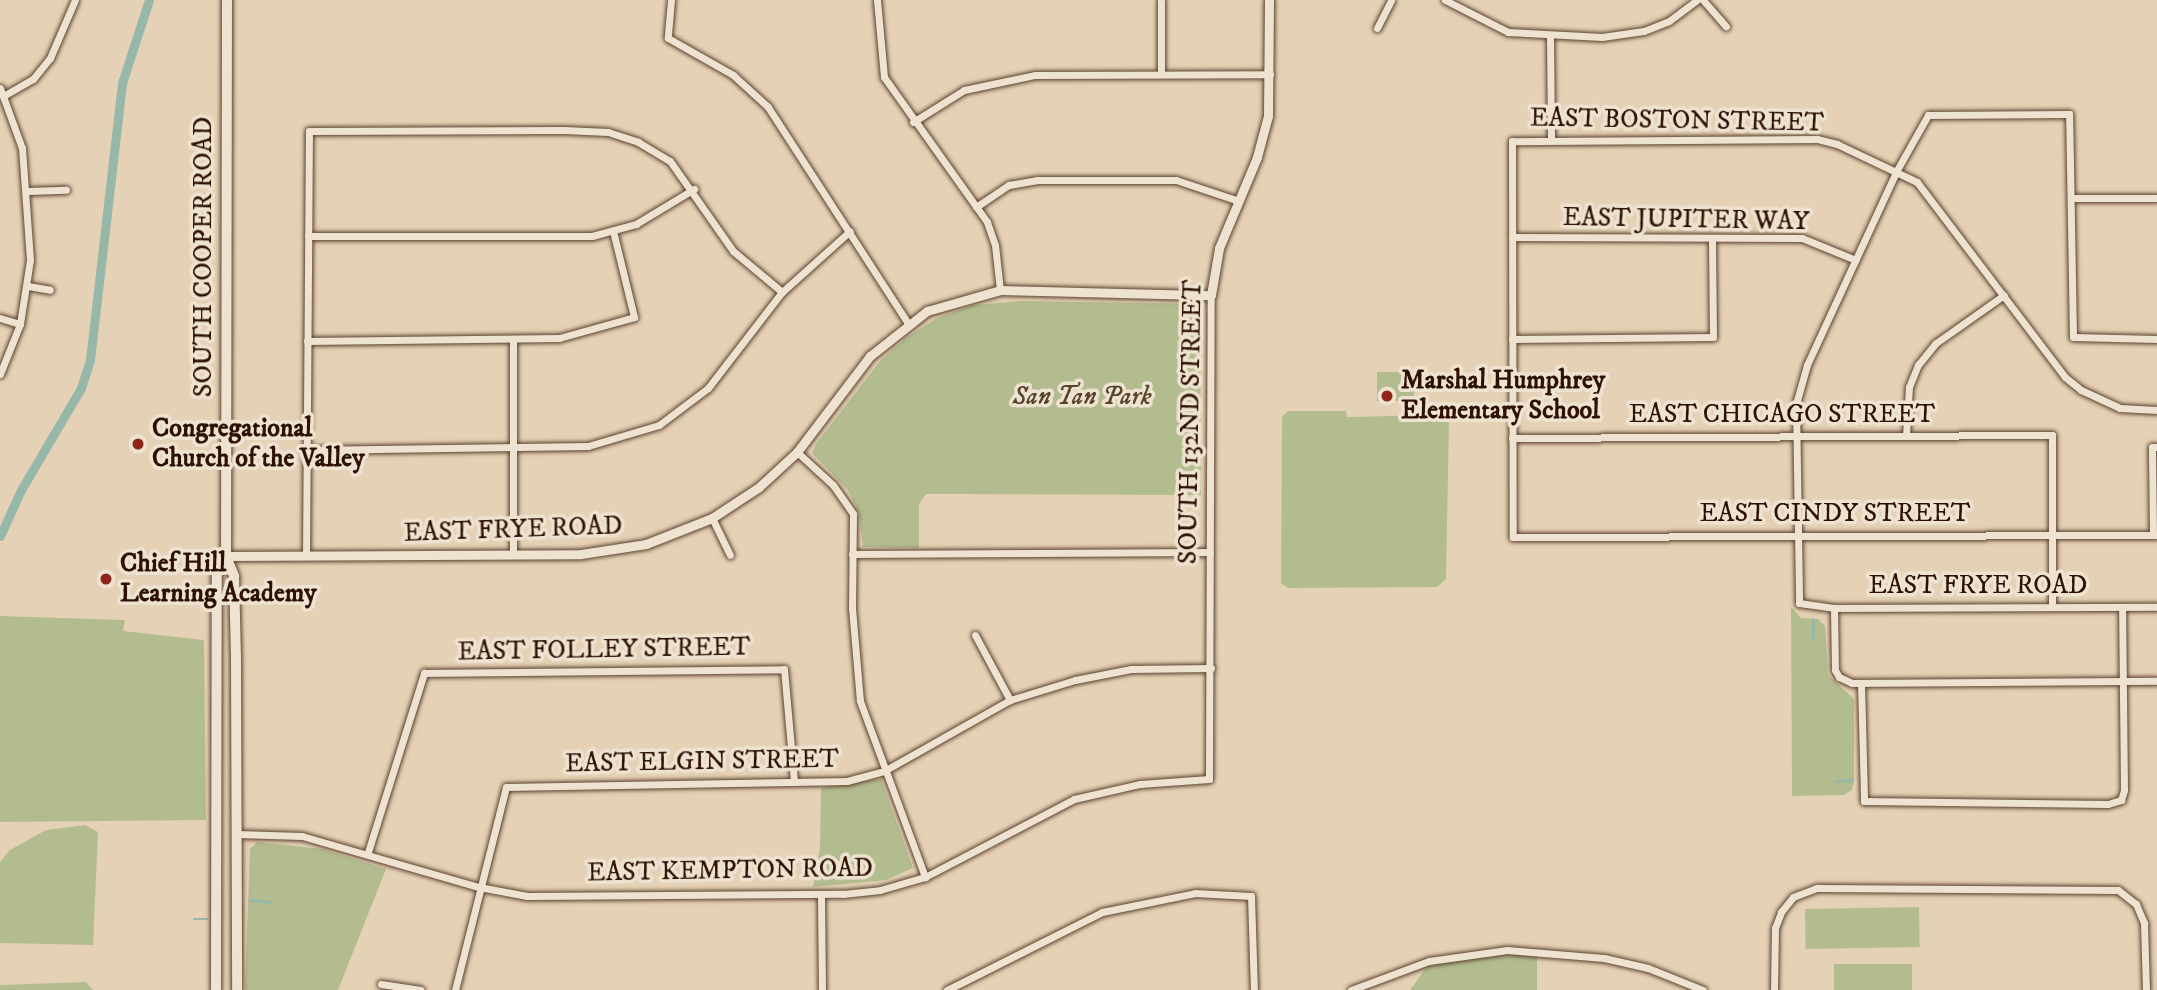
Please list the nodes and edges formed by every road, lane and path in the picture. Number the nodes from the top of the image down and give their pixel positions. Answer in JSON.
{"nodes":[{"id":1,"x":75,"y":0,"type":"edge"},
{"id":2,"x":227,"y":0,"type":"edge"},
{"id":3,"x":671,"y":0,"type":"edge"},
{"id":4,"x":877,"y":0,"type":"edge"},
{"id":5,"x":1161,"y":0,"type":"edge"},
{"id":6,"x":1269,"y":0,"type":"edge"},
{"id":7,"x":1391,"y":0,"type":"edge"},
{"id":8,"x":1445,"y":0,"type":"edge"},
{"id":9,"x":1697,"y":0,"type":"edge"},
{"id":10,"x":1703,"y":0,"type":"edge"},
{"id":11,"x":1726,"y":26,"type":"dead end"},
{"id":12,"x":1377,"y":28,"type":"dead end"},
{"id":13,"x":1550,"y":37,"type":"junction"},
{"id":14,"x":1161,"y":75,"type":"junction"},
{"id":15,"x":1270,"y":75,"type":"junction"},
{"id":16,"x":0,"y":88,"type":"edge"},
{"id":17,"x":5,"y":95,"type":"junction"},
{"id":18,"x":913,"y":122,"type":"junction"},
{"id":19,"x":1551,"y":140,"type":"junction"},
{"id":20,"x":1897,"y":170,"type":"junction"},
{"id":21,"x":694,"y":189,"type":"junction"},
{"id":22,"x":66,"y":190,"type":"dead end"},
{"id":23,"x":28,"y":191,"type":"junction"},
{"id":24,"x":2071,"y":198,"type":"junction"},
{"id":25,"x":2157,"y":198,"type":"edge"},
{"id":26,"x":1239,"y":201,"type":"junction"},
{"id":27,"x":976,"y":207,"type":"junction"},
{"id":28,"x":613,"y":231,"type":"junction"},
{"id":29,"x":850,"y":231,"type":"junction"},
{"id":30,"x":309,"y":236,"type":"junction"},
{"id":31,"x":1511,"y":237,"type":"junction"},
{"id":32,"x":1712,"y":238,"type":"junction"},
{"id":33,"x":1856,"y":260,"type":"junction"},
{"id":34,"x":28,"y":286,"type":"junction"},
{"id":35,"x":50,"y":290,"type":"dead end"},
{"id":36,"x":1000,"y":290,"type":"junction"},
{"id":37,"x":782,"y":292,"type":"junction"},
{"id":38,"x":1211,"y":295,"type":"junction"},
{"id":39,"x":2004,"y":295,"type":"junction"},
{"id":40,"x":0,"y":318,"type":"edge"},
{"id":41,"x":908,"y":323,"type":"junction"},
{"id":42,"x":20,"y":324,"type":"junction"},
{"id":43,"x":1512,"y":339,"type":"junction"},
{"id":44,"x":2157,"y":339,"type":"edge"},
{"id":45,"x":307,"y":341,"type":"junction"},
{"id":46,"x":513,"y":341,"type":"junction"},
{"id":47,"x":0,"y":374,"type":"edge"},
{"id":48,"x":2157,"y":410,"type":"edge"},
{"id":49,"x":1796,"y":436,"type":"junction"},
{"id":50,"x":1906,"y":436,"type":"junction"},
{"id":51,"x":1512,"y":438,"type":"junction"},
{"id":52,"x":513,"y":447,"type":"junction"},
{"id":53,"x":2155,"y":447,"type":"edge"},
{"id":54,"x":307,"y":450,"type":"junction"},
{"id":55,"x":797,"y":452,"type":"junction"},
{"id":56,"x":712,"y":518,"type":"junction"},
{"id":57,"x":1797,"y":535,"type":"junction"},
{"id":58,"x":2052,"y":535,"type":"junction"},
{"id":59,"x":2155,"y":535,"type":"edge"},
{"id":60,"x":1210,"y":552,"type":"junction"},
{"id":61,"x":852,"y":554,"type":"junction"},
{"id":62,"x":513,"y":555,"type":"junction"},
{"id":63,"x":730,"y":555,"type":"dead end"},
{"id":64,"x":226,"y":556,"type":"junction"},
{"id":65,"x":306,"y":556,"type":"junction"},
{"id":66,"x":2052,"y":607,"type":"junction"},
{"id":67,"x":2122,"y":607,"type":"junction"},
{"id":68,"x":2157,"y":607,"type":"edge"},
{"id":69,"x":1834,"y":608,"type":"junction"},
{"id":70,"x":235,"y":627,"type":"junction"},
{"id":71,"x":217,"y":628,"type":"junction"},
{"id":72,"x":975,"y":635,"type":"dead end"},
{"id":73,"x":1211,"y":667,"type":"junction"},
{"id":74,"x":2123,"y":681,"type":"junction"},
{"id":75,"x":2157,"y":681,"type":"edge"},
{"id":76,"x":1861,"y":683,"type":"junction"},
{"id":77,"x":1010,"y":700,"type":"junction"},
{"id":78,"x":884,"y":771,"type":"junction"},
{"id":79,"x":1209,"y":779,"type":"joint"},
{"id":80,"x":794,"y":782,"type":"junction"},
{"id":81,"x":217,"y":834,"type":"junction"},
{"id":82,"x":237,"y":834,"type":"junction"},
{"id":83,"x":368,"y":852,"type":"junction"},
{"id":84,"x":925,"y":877,"type":"junction"},
{"id":85,"x":479,"y":887,"type":"junction"},
{"id":86,"x":821,"y":895,"type":"junction"},
{"id":87,"x":381,"y":984,"type":"dead end"},
{"id":88,"x":216,"y":990,"type":"edge"},
{"id":89,"x":237,"y":990,"type":"edge"},
{"id":90,"x":421,"y":990,"type":"edge"},
{"id":91,"x":455,"y":990,"type":"edge"},
{"id":92,"x":821,"y":990,"type":"edge"},
{"id":93,"x":947,"y":990,"type":"edge"},
{"id":94,"x":1254,"y":990,"type":"edge"},
{"id":95,"x":1350,"y":990,"type":"edge"},
{"id":96,"x":1703,"y":990,"type":"edge"},
{"id":97,"x":1774,"y":990,"type":"edge"},
{"id":98,"x":2146,"y":990,"type":"edge"}],
"edges":[{"from":1,"to":17,"type":"street"},
{"from":2,"to":64,"type":"main road","name":"SOUTH COOPER ROAD"},
{"from":3,"to":29,"type":"street"},
{"from":4,"to":18,"type":"street"},
{"from":5,"to":14,"type":"street"},
{"from":6,"to":15,"type":"street","name":"SOUTH 132ND STREET"},
{"from":7,"to":12,"type":"street"},
{"from":8,"to":13,"type":"street"},
{"from":9,"to":13,"type":"street"},
{"from":10,"to":11,"type":"street"},
{"from":13,"to":19,"type":"street"},
{"from":14,"to":15,"type":"street"},
{"from":14,"to":18,"type":"street"},
{"from":15,"to":26,"type":"street","name":"SOUTH 132ND STREET"},
{"from":16,"to":17,"type":"street"},
{"from":17,"to":23,"type":"street"},
{"from":18,"to":27,"type":"street"},
{"from":19,"to":20,"type":"street","name":"EAST BOSTON STREET"},
{"from":19,"to":31,"type":"street","name":"EAST BOSTON STREET"},
{"from":20,"to":24,"type":"street"},
{"from":20,"to":33,"type":"street"},
{"from":20,"to":39,"type":"street","name":"EAST BOSTON STREET"},
{"from":21,"to":28,"type":"street"},
{"from":21,"to":30,"type":"street"},
{"from":21,"to":37,"type":"street"},
{"from":22,"to":23,"type":"street"},
{"from":23,"to":34,"type":"street"},
{"from":24,"to":25,"type":"street"},
{"from":24,"to":44,"type":"street"},
{"from":26,"to":27,"type":"street"},
{"from":26,"to":38,"type":"street","name":"SOUTH 132ND STREET"},
{"from":27,"to":36,"type":"street"},
{"from":28,"to":30,"type":"street"},
{"from":28,"to":46,"type":"street"},
{"from":29,"to":37,"type":"street"},
{"from":29,"to":41,"type":"street"},
{"from":30,"to":45,"type":"street"},
{"from":31,"to":32,"type":"street","name":"EAST JUPITER WAY"},
{"from":31,"to":43,"type":"street"},
{"from":32,"to":33,"type":"street","name":"EAST JUPITER WAY"},
{"from":32,"to":43,"type":"street"},
{"from":33,"to":49,"type":"street"},
{"from":34,"to":35,"type":"street"},
{"from":34,"to":42,"type":"street"},
{"from":36,"to":38,"type":"street","name":"EAST FRYE ROAD"},
{"from":36,"to":41,"type":"street","name":"EAST FRYE ROAD"},
{"from":37,"to":52,"type":"street"},
{"from":38,"to":60,"type":"street","name":"SOUTH 132ND STREET"},
{"from":39,"to":48,"type":"street","name":"EAST BOSTON STREET"},
{"from":39,"to":50,"type":"street"},
{"from":40,"to":42,"type":"street"},
{"from":41,"to":55,"type":"street","name":"EAST FRYE ROAD"},
{"from":42,"to":47,"type":"street"},
{"from":43,"to":51,"type":"street"},
{"from":45,"to":46,"type":"street"},
{"from":45,"to":54,"type":"street"},
{"from":46,"to":52,"type":"street"},
{"from":49,"to":50,"type":"street","name":"EAST CHICAGO STREET"},
{"from":49,"to":51,"type":"street","name":"EAST CHICAGO STREET"},
{"from":49,"to":57,"type":"street"},
{"from":50,"to":58,"type":"street","name":"EAST CHICAGO STREET"},
{"from":51,"to":57,"type":"street","name":"EAST CINDY STREET"},
{"from":52,"to":54,"type":"street"},
{"from":52,"to":62,"type":"street"},
{"from":53,"to":59,"type":"street"},
{"from":54,"to":65,"type":"street"},
{"from":55,"to":56,"type":"street","name":"EAST FRYE ROAD"},
{"from":55,"to":61,"type":"street"},
{"from":56,"to":62,"type":"street","name":"EAST FRYE ROAD"},
{"from":56,"to":63,"type":"street"},
{"from":57,"to":58,"type":"street","name":"EAST CINDY STREET"},
{"from":57,"to":69,"type":"street","name":"EAST FRYE ROAD"},
{"from":58,"to":59,"type":"street","name":"EAST CINDY STREET"},
{"from":58,"to":66,"type":"street"},
{"from":60,"to":61,"type":"street"},
{"from":60,"to":73,"type":"street","name":"SOUTH 132ND STREET"},
{"from":61,"to":78,"type":"street"},
{"from":62,"to":65,"type":"street","name":"EAST FRYE ROAD"},
{"from":64,"to":65,"type":"street","name":"EAST FRYE ROAD"},
{"from":64,"to":70,"type":"main road","name":"SOUTH COOPER ROAD"},
{"from":64,"to":71,"type":"main road","name":"SOUTH COOPER ROAD"},
{"from":66,"to":67,"type":"street","name":"EAST FRYE ROAD"},
{"from":66,"to":69,"type":"street","name":"EAST FRYE ROAD"},
{"from":67,"to":68,"type":"street","name":"EAST FRYE ROAD"},
{"from":67,"to":74,"type":"street"},
{"from":69,"to":76,"type":"street"},
{"from":70,"to":71,"type":"main road"},
{"from":70,"to":82,"type":"main road","name":"SOUTH COOPER ROAD"},
{"from":71,"to":81,"type":"main road","name":"SOUTH COOPER ROAD"},
{"from":72,"to":77,"type":"street"},
{"from":73,"to":77,"type":"street","name":"EAST ELGIN STREET"},
{"from":73,"to":79,"type":"street","name":"SOUTH 132ND STREET"},
{"from":74,"to":75,"type":"street"},
{"from":74,"to":76,"type":"street"},
{"from":74,"to":76,"type":"street"},
{"from":77,"to":78,"type":"street","name":"EAST ELGIN STREET"},
{"from":78,"to":80,"type":"street","name":"EAST ELGIN STREET"},
{"from":78,"to":84,"type":"street"},
{"from":79,"to":84,"type":"street","name":"EAST KEMPTON ROAD"},
{"from":80,"to":83,"type":"street","name":"EAST FOLLEY STREET"},
{"from":80,"to":85,"type":"street","name":"EAST ELGIN STREET"},
{"from":81,"to":82,"type":"main road"},
{"from":81,"to":88,"type":"main road","name":"SOUTH COOPER ROAD"},
{"from":82,"to":83,"type":"street","name":"EAST KEMPTON ROAD"},
{"from":82,"to":89,"type":"main road","name":"SOUTH COOPER ROAD"},
{"from":83,"to":85,"type":"street","name":"EAST KEMPTON ROAD"},
{"from":84,"to":86,"type":"street","name":"EAST KEMPTON ROAD"},
{"from":85,"to":86,"type":"street","name":"EAST KEMPTON ROAD"},
{"from":85,"to":91,"type":"street"},
{"from":86,"to":92,"type":"street"},
{"from":87,"to":90,"type":"street"},
{"from":93,"to":94,"type":"street"},
{"from":95,"to":96,"type":"street"},
{"from":97,"to":98,"type":"street"}]}
